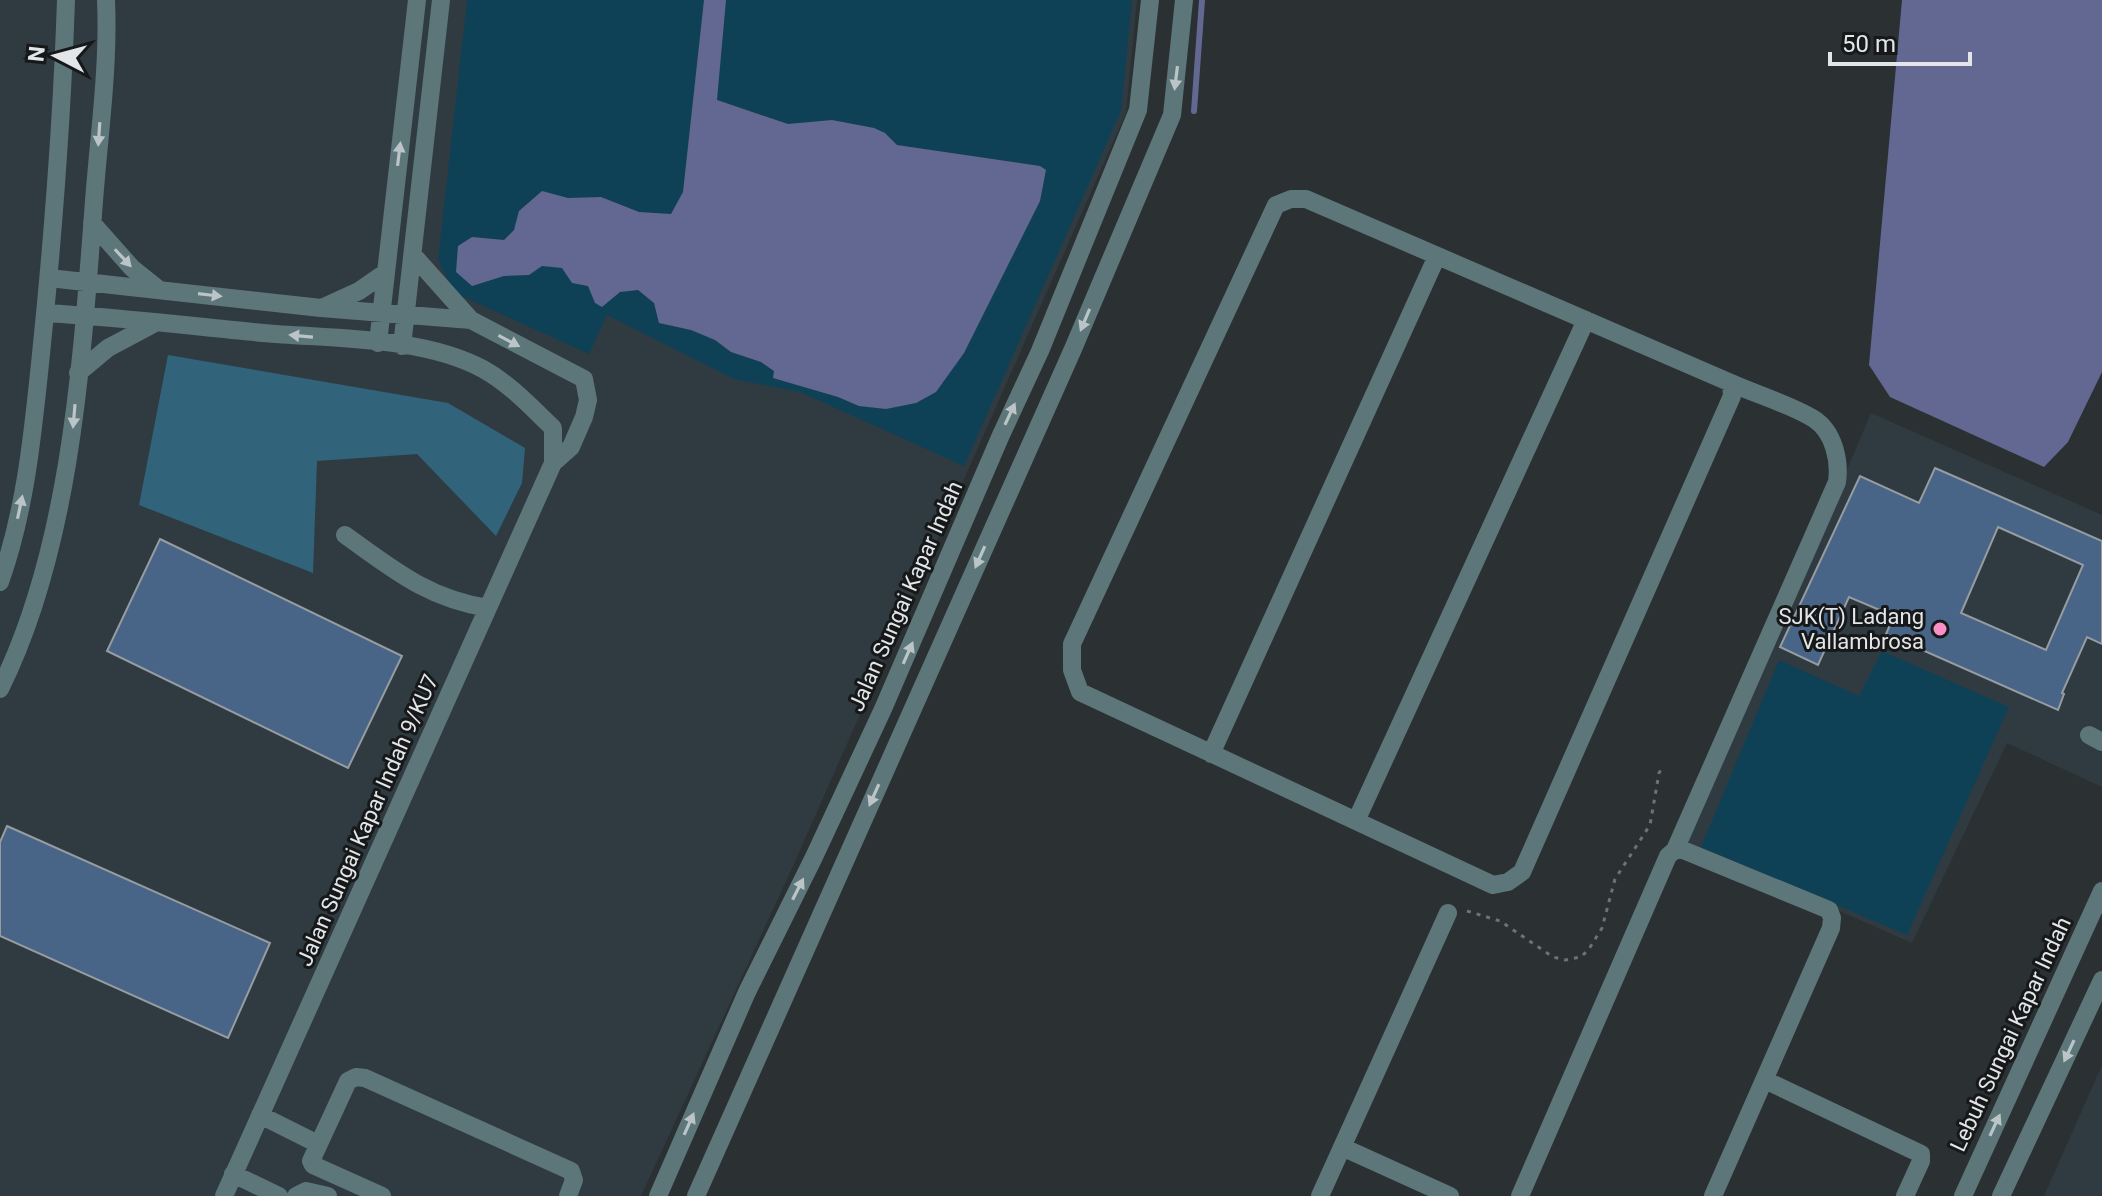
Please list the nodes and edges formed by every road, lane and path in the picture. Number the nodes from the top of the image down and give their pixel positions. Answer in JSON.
{"nodes":[{"id":1,"x":66,"y":0,"type":"edge"},
{"id":2,"x":106,"y":0,"type":"edge"},
{"id":3,"x":417,"y":0,"type":"edge"},
{"id":4,"x":441,"y":0,"type":"edge"},
{"id":5,"x":1150,"y":0,"type":"edge"},
{"id":6,"x":1184,"y":0,"type":"edge"},
{"id":7,"x":92,"y":223,"type":"junction"},
{"id":8,"x":414,"y":246,"type":"junction"},
{"id":9,"x":1437,"y":256,"type":"junction"},
{"id":10,"x":386,"y":266,"type":"junction"},
{"id":11,"x":49,"y":278,"type":"junction"},
{"id":12,"x":87,"y":282,"type":"junction"},
{"id":13,"x":158,"y":289,"type":"junction"},
{"id":14,"x":321,"y":308,"type":"junction"},
{"id":15,"x":45,"y":313,"type":"junction"},
{"id":16,"x":381,"y":313,"type":"junction"},
{"id":17,"x":83,"y":315,"type":"junction"},
{"id":18,"x":406,"y":316,"type":"junction"},
{"id":19,"x":471,"y":320,"type":"junction"},
{"id":20,"x":1586,"y":320,"type":"junction"},
{"id":21,"x":155,"y":323,"type":"junction"},
{"id":22,"x":378,"y":343,"type":"junction"},
{"id":23,"x":402,"y":346,"type":"junction"},
{"id":24,"x":78,"y":373,"type":"junction"},
{"id":25,"x":1731,"y":383,"type":"junction"},
{"id":26,"x":553,"y":463,"type":"junction"},
{"id":27,"x":345,"y":535,"type":"dead end"},
{"id":28,"x":0,"y":582,"type":"edge"},
{"id":29,"x":477,"y":606,"type":"junction"},
{"id":30,"x":0,"y":689,"type":"edge"},
{"id":31,"x":1211,"y":754,"type":"junction"},
{"id":32,"x":1663,"y":766,"type":"dead end"},
{"id":33,"x":1356,"y":821,"type":"junction"},
{"id":34,"x":1675,"y":850,"type":"junction"},
{"id":35,"x":2102,"y":891,"type":"edge"},
{"id":36,"x":1456,"y":912,"type":"joint"},
{"id":37,"x":2102,"y":980,"type":"edge"},
{"id":38,"x":1765,"y":1080,"type":"junction"},
{"id":39,"x":260,"y":1115,"type":"junction"},
{"id":40,"x":318,"y":1144,"type":"junction"},
{"id":41,"x":1342,"y":1147,"type":"junction"},
{"id":42,"x":233,"y":1174,"type":"junction"},
{"id":43,"x":224,"y":1196,"type":"edge"},
{"id":44,"x":279,"y":1196,"type":"edge"},
{"id":45,"x":296,"y":1196,"type":"edge"},
{"id":46,"x":328,"y":1196,"type":"edge"},
{"id":47,"x":382,"y":1196,"type":"edge"},
{"id":48,"x":568,"y":1196,"type":"edge"},
{"id":49,"x":658,"y":1196,"type":"edge"},
{"id":50,"x":696,"y":1196,"type":"edge"},
{"id":51,"x":1320,"y":1196,"type":"edge"},
{"id":52,"x":1450,"y":1196,"type":"edge"},
{"id":53,"x":1520,"y":1196,"type":"edge"},
{"id":54,"x":1713,"y":1196,"type":"edge"},
{"id":55,"x":1905,"y":1196,"type":"edge"},
{"id":56,"x":1963,"y":1196,"type":"edge"},
{"id":57,"x":2001,"y":1196,"type":"edge"}],
"edges":[{"from":1,"to":11,"type":"street"},
{"from":2,"to":7,"type":"street","one_way":true},
{"from":10,"to":3,"type":"street","one_way":true},
{"from":4,"to":8,"type":"street"},
{"from":49,"to":5,"type":"street","name":"Jalan Sungai Kapar Indah","one_way":true},
{"from":6,"to":50,"type":"street","one_way":true},
{"from":7,"to":12,"type":"street"},
{"from":7,"to":13,"type":"street","one_way":true},
{"from":8,"to":18,"type":"street"},
{"from":8,"to":19,"type":"street"},
{"from":9,"to":20,"type":"street"},
{"from":9,"to":31,"type":"street"},
{"from":9,"to":31,"type":"street"},
{"from":10,"to":14,"type":"street"},
{"from":10,"to":16,"type":"street"},
{"from":11,"to":12,"type":"street"},
{"from":11,"to":15,"type":"street"},
{"from":12,"to":13,"type":"street"},
{"from":12,"to":17,"type":"street"},
{"from":13,"to":14,"type":"street","one_way":true},
{"from":14,"to":16,"type":"street"},
{"from":15,"to":17,"type":"street"},
{"from":28,"to":15,"type":"street","one_way":true},
{"from":16,"to":18,"type":"street"},
{"from":16,"to":22,"type":"street"},
{"from":17,"to":21,"type":"street"},
{"from":17,"to":24,"type":"street"},
{"from":18,"to":19,"type":"street"},
{"from":18,"to":23,"type":"street"},
{"from":19,"to":26,"type":"street","name":"Jalan Sungai Kapar Indah 9/KU7","one_way":true},
{"from":20,"to":25,"type":"street"},
{"from":20,"to":33,"type":"street"},
{"from":22,"to":21,"type":"street","one_way":true},
{"from":21,"to":24,"type":"street"},
{"from":22,"to":23,"type":"street"},
{"from":23,"to":26,"type":"street"},
{"from":24,"to":30,"type":"street","one_way":true},
{"from":25,"to":33,"type":"street"},
{"from":25,"to":34,"type":"street"},
{"from":26,"to":29,"type":"street","name":"Jalan Sungai Kapar Indah 9/KU7"},
{"from":27,"to":29,"type":"street"},
{"from":29,"to":39,"type":"street","name":"Jalan Sungai Kapar Indah 9/KU7"},
{"from":31,"to":33,"type":"street"},
{"from":32,"to":36,"type":"path"},
{"from":34,"to":38,"type":"street"},
{"from":34,"to":53,"type":"street"},
{"from":56,"to":35,"type":"street","name":"Lebuh Sungai Kapar Indah","one_way":true},
{"from":36,"to":41,"type":"street"},
{"from":37,"to":57,"type":"street","one_way":true},
{"from":38,"to":54,"type":"street"},
{"from":38,"to":55,"type":"street"},
{"from":39,"to":40,"type":"street"},
{"from":39,"to":42,"type":"street","name":"Jalan Sungai Kapar Indah 9/KU7"},
{"from":40,"to":47,"type":"street"},
{"from":40,"to":48,"type":"street"},
{"from":41,"to":51,"type":"street"},
{"from":41,"to":52,"type":"street"},
{"from":42,"to":43,"type":"street","name":"Jalan Sungai Kapar Indah 9/KU7"},
{"from":42,"to":44,"type":"street"},
{"from":45,"to":46,"type":"street"}]}
